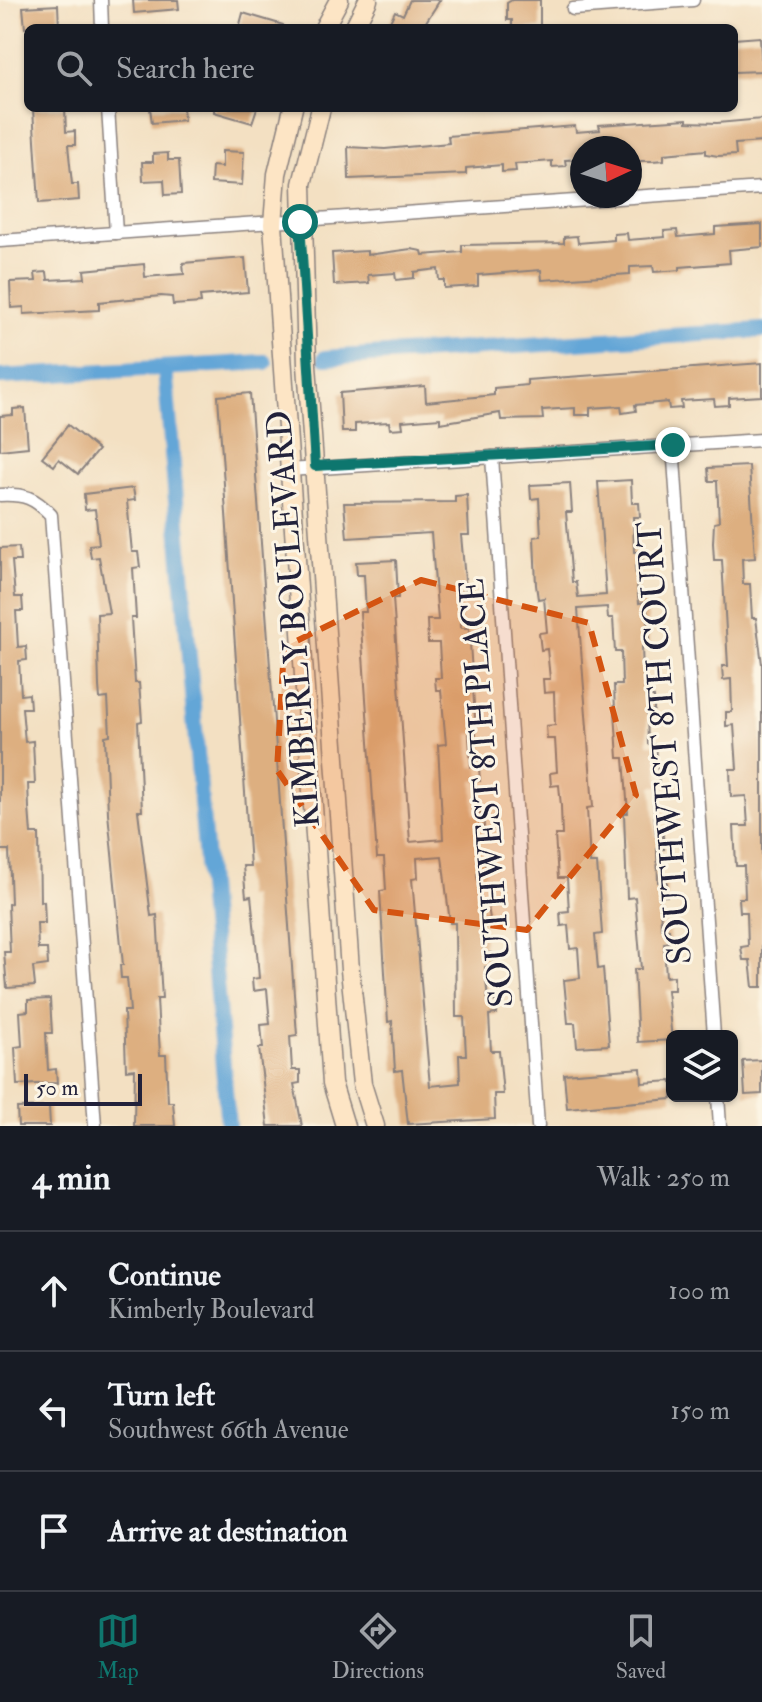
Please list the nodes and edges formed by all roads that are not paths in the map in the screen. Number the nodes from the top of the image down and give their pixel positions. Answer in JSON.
{"nodes":[{"id":1,"x":101,"y":0,"type":"edge"},
{"id":2,"x":339,"y":0,"type":"edge"},
{"id":3,"x":368,"y":0,"type":"edge"},
{"id":4,"x":693,"y":0,"type":"edge"},
{"id":5,"x":677,"y":1,"type":"edge"},
{"id":6,"x":573,"y":9,"type":"dead end"},
{"id":7,"x":102,"y":24,"type":"edge"},
{"id":8,"x":326,"y":24,"type":"edge"},
{"id":9,"x":356,"y":24,"type":"edge"},
{"id":10,"x":108,"y":112,"type":"edge"},
{"id":11,"x":292,"y":112,"type":"edge"},
{"id":12,"x":320,"y":112,"type":"edge"},
{"id":13,"x":762,"y":188,"type":"edge"},
{"id":14,"x":300,"y":222,"type":"junction"},
{"id":15,"x":273,"y":224,"type":"junction"},
{"id":16,"x":116,"y":233,"type":"junction"},
{"id":17,"x":0,"y":241,"type":"edge"},
{"id":18,"x":762,"y":440,"type":"edge"},
{"id":19,"x":673,"y":445,"type":"junction"},
{"id":20,"x":492,"y":457,"type":"junction"},
{"id":21,"x":315,"y":466,"type":"junction"},
{"id":22,"x":288,"y":470,"type":"junction"},
{"id":23,"x":0,"y":495,"type":"edge"},
{"id":24,"x":343,"y":846,"type":"junction"},
{"id":25,"x":316,"y":848,"type":"junction"},
{"id":26,"x":714,"y":1030,"type":"edge"},
{"id":27,"x":718,"y":1102,"type":"edge"},
{"id":28,"x":95,"y":1126,"type":"edge"},
{"id":29,"x":345,"y":1126,"type":"edge"},
{"id":30,"x":375,"y":1126,"type":"edge"},
{"id":31,"x":538,"y":1126,"type":"edge"},
{"id":32,"x":720,"y":1126,"type":"edge"}],
"edges":[{"from":1,"to":7,"type":"street"},
{"from":2,"to":8,"type":"street"},
{"from":3,"to":9,"type":"street"},
{"from":4,"to":5,"type":"street"},
{"from":5,"to":6,"type":"street"},
{"from":10,"to":16,"type":"street"},
{"from":11,"to":15,"type":"street","name":"KIMBERLY BOULEVARD"},
{"from":12,"to":14,"type":"street","name":"KIMBERLY BOULEVARD"},
{"from":13,"to":14,"type":"street"},
{"from":14,"to":15,"type":"street"},
{"from":14,"to":21,"type":"street","name":"KIMBERLY BOULEVARD"},
{"from":15,"to":16,"type":"street"},
{"from":15,"to":22,"type":"street","name":"KIMBERLY BOULEVARD"},
{"from":16,"to":17,"type":"street"},
{"from":18,"to":19,"type":"street"},
{"from":19,"to":20,"type":"street"},
{"from":19,"to":26,"type":"street","name":"SOUTHWEST 8TH COURT"},
{"from":20,"to":21,"type":"street"},
{"from":20,"to":31,"type":"street","name":"SOUTHWEST 8TH PLACE"},
{"from":21,"to":22,"type":"street"},
{"from":21,"to":24,"type":"street","name":"KIMBERLY BOULEVARD"},
{"from":22,"to":25,"type":"street","name":"KIMBERLY BOULEVARD"},
{"from":23,"to":28,"type":"street"},
{"from":24,"to":25,"type":"street"},
{"from":24,"to":30,"type":"street","name":"KIMBERLY BOULEVARD"},
{"from":25,"to":29,"type":"street","name":"KIMBERLY BOULEVARD"},
{"from":27,"to":32,"type":"street"}]}
